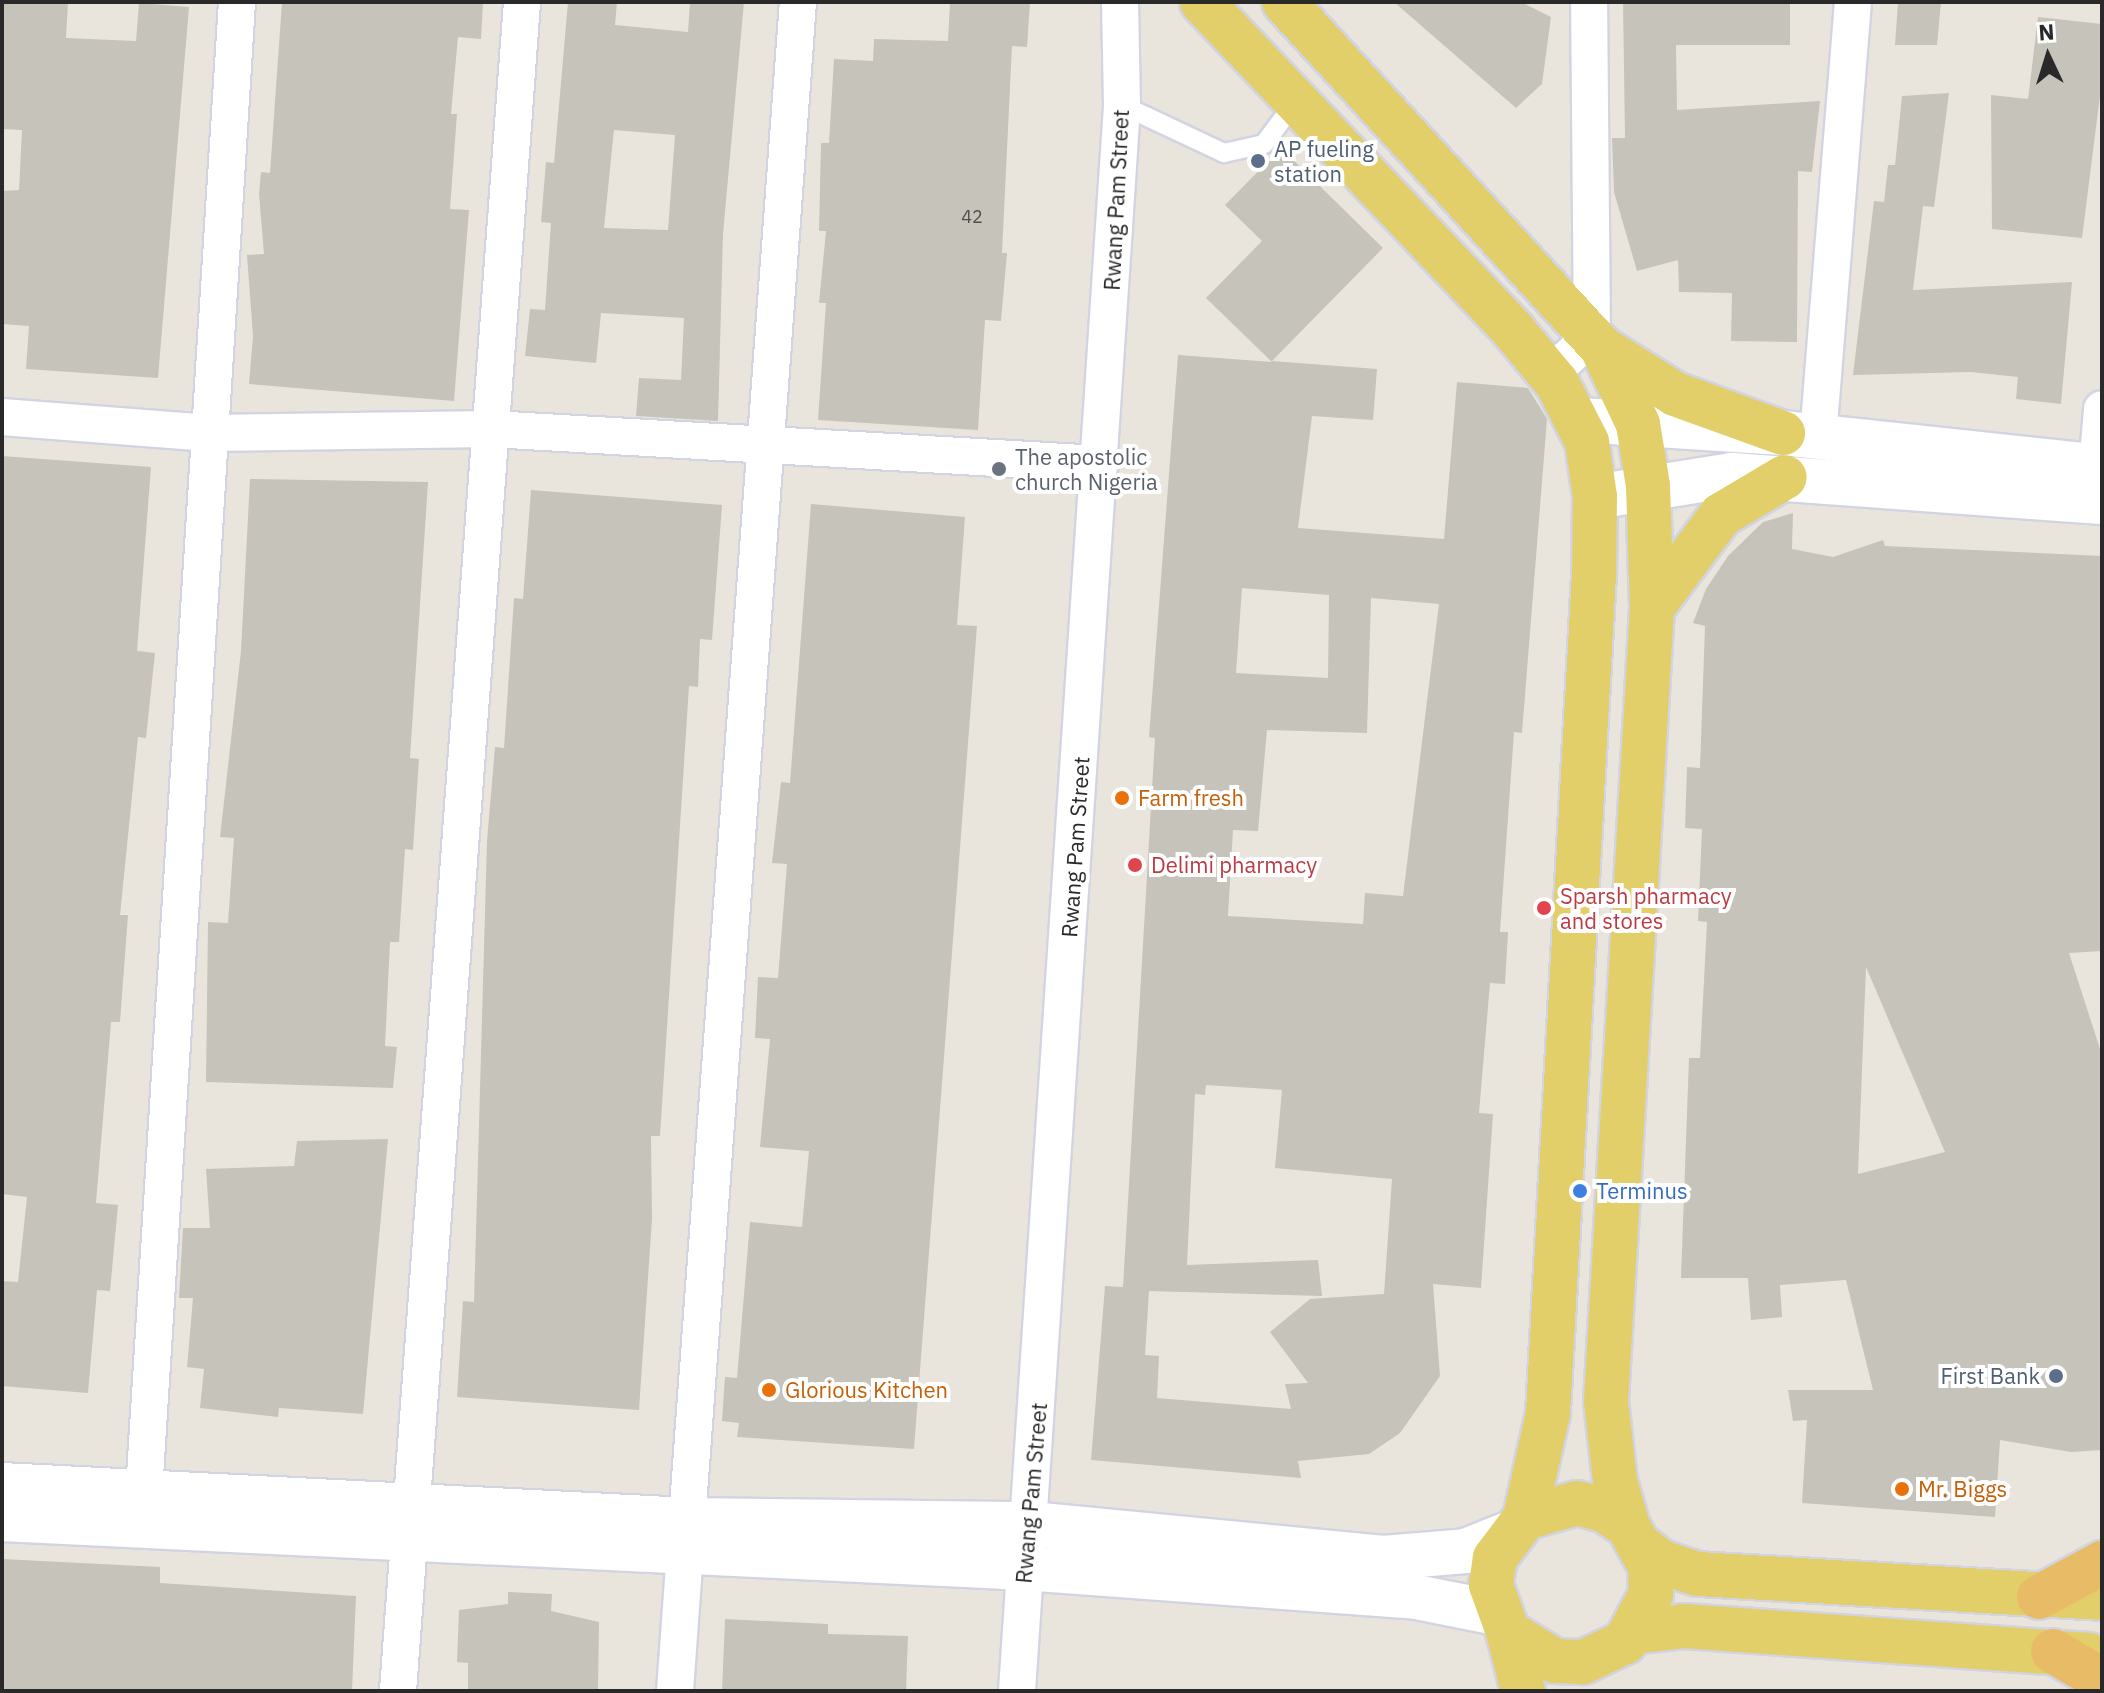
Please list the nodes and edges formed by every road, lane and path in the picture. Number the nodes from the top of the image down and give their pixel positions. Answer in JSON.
{"nodes":[{"id":1,"x":237,"y":2,"type":"edge"},
{"id":2,"x":522,"y":2,"type":"edge"},
{"id":3,"x":798,"y":2,"type":"edge"},
{"id":4,"x":1120,"y":2,"type":"edge"},
{"id":5,"x":1202,"y":2,"type":"edge"},
{"id":6,"x":1589,"y":2,"type":"edge"},
{"id":7,"x":1853,"y":2,"type":"edge"},
{"id":8,"x":1295,"y":7,"type":"edge"},
{"id":9,"x":1296,"y":101,"type":"junction"},
{"id":10,"x":1122,"y":105,"type":"junction"},
{"id":11,"x":1597,"y":342,"type":"junction"},
{"id":12,"x":1550,"y":374,"type":"junction"},
{"id":13,"x":2102,"y":409,"type":"edge"},
{"id":14,"x":2,"y":417,"type":"edge"},
{"id":15,"x":1580,"y":420,"type":"junction"},
{"id":16,"x":1638,"y":424,"type":"junction"},
{"id":17,"x":491,"y":429,"type":"junction"},
{"id":18,"x":209,"y":433,"type":"junction"},
{"id":19,"x":1800,"y":435,"type":"junction"},
{"id":20,"x":765,"y":442,"type":"junction"},
{"id":21,"x":1100,"y":464,"type":"junction"},
{"id":22,"x":1785,"y":477,"type":"junction"},
{"id":23,"x":2099,"y":484,"type":"edge"},
{"id":24,"x":1648,"y":486,"type":"junction"},
{"id":25,"x":1595,"y":497,"type":"junction"},
{"id":26,"x":1652,"y":608,"type":"junction"},
{"id":27,"x":2,"y":1485,"type":"edge"},
{"id":28,"x":144,"y":1492,"type":"junction"},
{"id":29,"x":2,"y":1519,"type":"edge"},
{"id":30,"x":409,"y":1522,"type":"junction"},
{"id":31,"x":1031,"y":1524,"type":"junction"},
{"id":32,"x":1516,"y":1526,"type":"junction"},
{"id":33,"x":1635,"y":1536,"type":"junction"},
{"id":34,"x":686,"y":1537,"type":"junction"},
{"id":35,"x":2102,"y":1563,"type":"edge"},
{"id":36,"x":1024,"y":1568,"type":"junction"},
{"id":37,"x":2039,"y":1597,"type":"junction"},
{"id":38,"x":2102,"y":1598,"type":"edge"},
{"id":39,"x":1502,"y":1623,"type":"junction"},
{"id":40,"x":1624,"y":1641,"type":"junction"},
{"id":41,"x":2053,"y":1651,"type":"junction"},
{"id":42,"x":2102,"y":1656,"type":"edge"},
{"id":43,"x":2102,"y":1680,"type":"edge"},
{"id":44,"x":398,"y":1691,"type":"edge"},
{"id":45,"x":675,"y":1691,"type":"edge"},
{"id":46,"x":1017,"y":1691,"type":"edge"},
{"id":47,"x":1523,"y":1691,"type":"edge"},
{"id":48,"x":1601,"y":1691,"type":"edge"}],
"edges":[{"from":1,"to":18,"type":"street"},
{"from":2,"to":17,"type":"street"},
{"from":3,"to":20,"type":"street"},
{"from":4,"to":10,"type":"street","name":"Rwang Pam Street"},
{"from":5,"to":9,"type":"main road"},
{"from":6,"to":11,"type":"street"},
{"from":7,"to":19,"type":"street"},
{"from":8,"to":11,"type":"main road"},
{"from":9,"to":10,"type":"lane"},
{"from":9,"to":12,"type":"main road"},
{"from":10,"to":21,"type":"street","name":"Rwang Pam Street"},
{"from":11,"to":12,"type":"street"},
{"from":11,"to":16,"type":"main road"},
{"from":11,"to":19,"type":"main road"},
{"from":12,"to":15,"type":"main road"},
{"from":13,"to":23,"type":"street"},
{"from":14,"to":18,"type":"street"},
{"from":15,"to":16,"type":"street"},
{"from":15,"to":25,"type":"main road"},
{"from":16,"to":19,"type":"street"},
{"from":16,"to":24,"type":"main road"},
{"from":17,"to":18,"type":"street"},
{"from":17,"to":20,"type":"street"},
{"from":17,"to":30,"type":"street"},
{"from":18,"to":28,"type":"street"},
{"from":19,"to":23,"type":"street"},
{"from":20,"to":21,"type":"street"},
{"from":20,"to":34,"type":"street"},
{"from":21,"to":31,"type":"street","name":"Rwang Pam Street"},
{"from":22,"to":23,"type":"street"},
{"from":22,"to":24,"type":"street"},
{"from":22,"to":26,"type":"main road"},
{"from":24,"to":25,"type":"street"},
{"from":24,"to":26,"type":"main road"},
{"from":25,"to":32,"type":"main road"},
{"from":26,"to":33,"type":"main road"},
{"from":27,"to":28,"type":"street"},
{"from":28,"to":30,"type":"street"},
{"from":29,"to":30,"type":"street"},
{"from":30,"to":34,"type":"street"},
{"from":30,"to":44,"type":"street"},
{"from":31,"to":32,"type":"street"},
{"from":31,"to":34,"type":"street"},
{"from":31,"to":36,"type":"street","name":"Rwang Pam Street"},
{"from":32,"to":33,"type":"main road"},
{"from":32,"to":39,"type":"main road"},
{"from":33,"to":37,"type":"main road"},
{"from":33,"to":40,"type":"main road"},
{"from":34,"to":36,"type":"street"},
{"from":34,"to":45,"type":"street"},
{"from":35,"to":37,"type":"highway"},
{"from":36,"to":39,"type":"street"},
{"from":36,"to":46,"type":"street","name":"Rwang Pam Street"},
{"from":37,"to":38,"type":"main road"},
{"from":39,"to":40,"type":"main road"},
{"from":39,"to":47,"type":"main road"},
{"from":40,"to":41,"type":"main road"},
{"from":40,"to":48,"type":"main road"},
{"from":41,"to":42,"type":"main road"},
{"from":41,"to":43,"type":"highway"}]}
